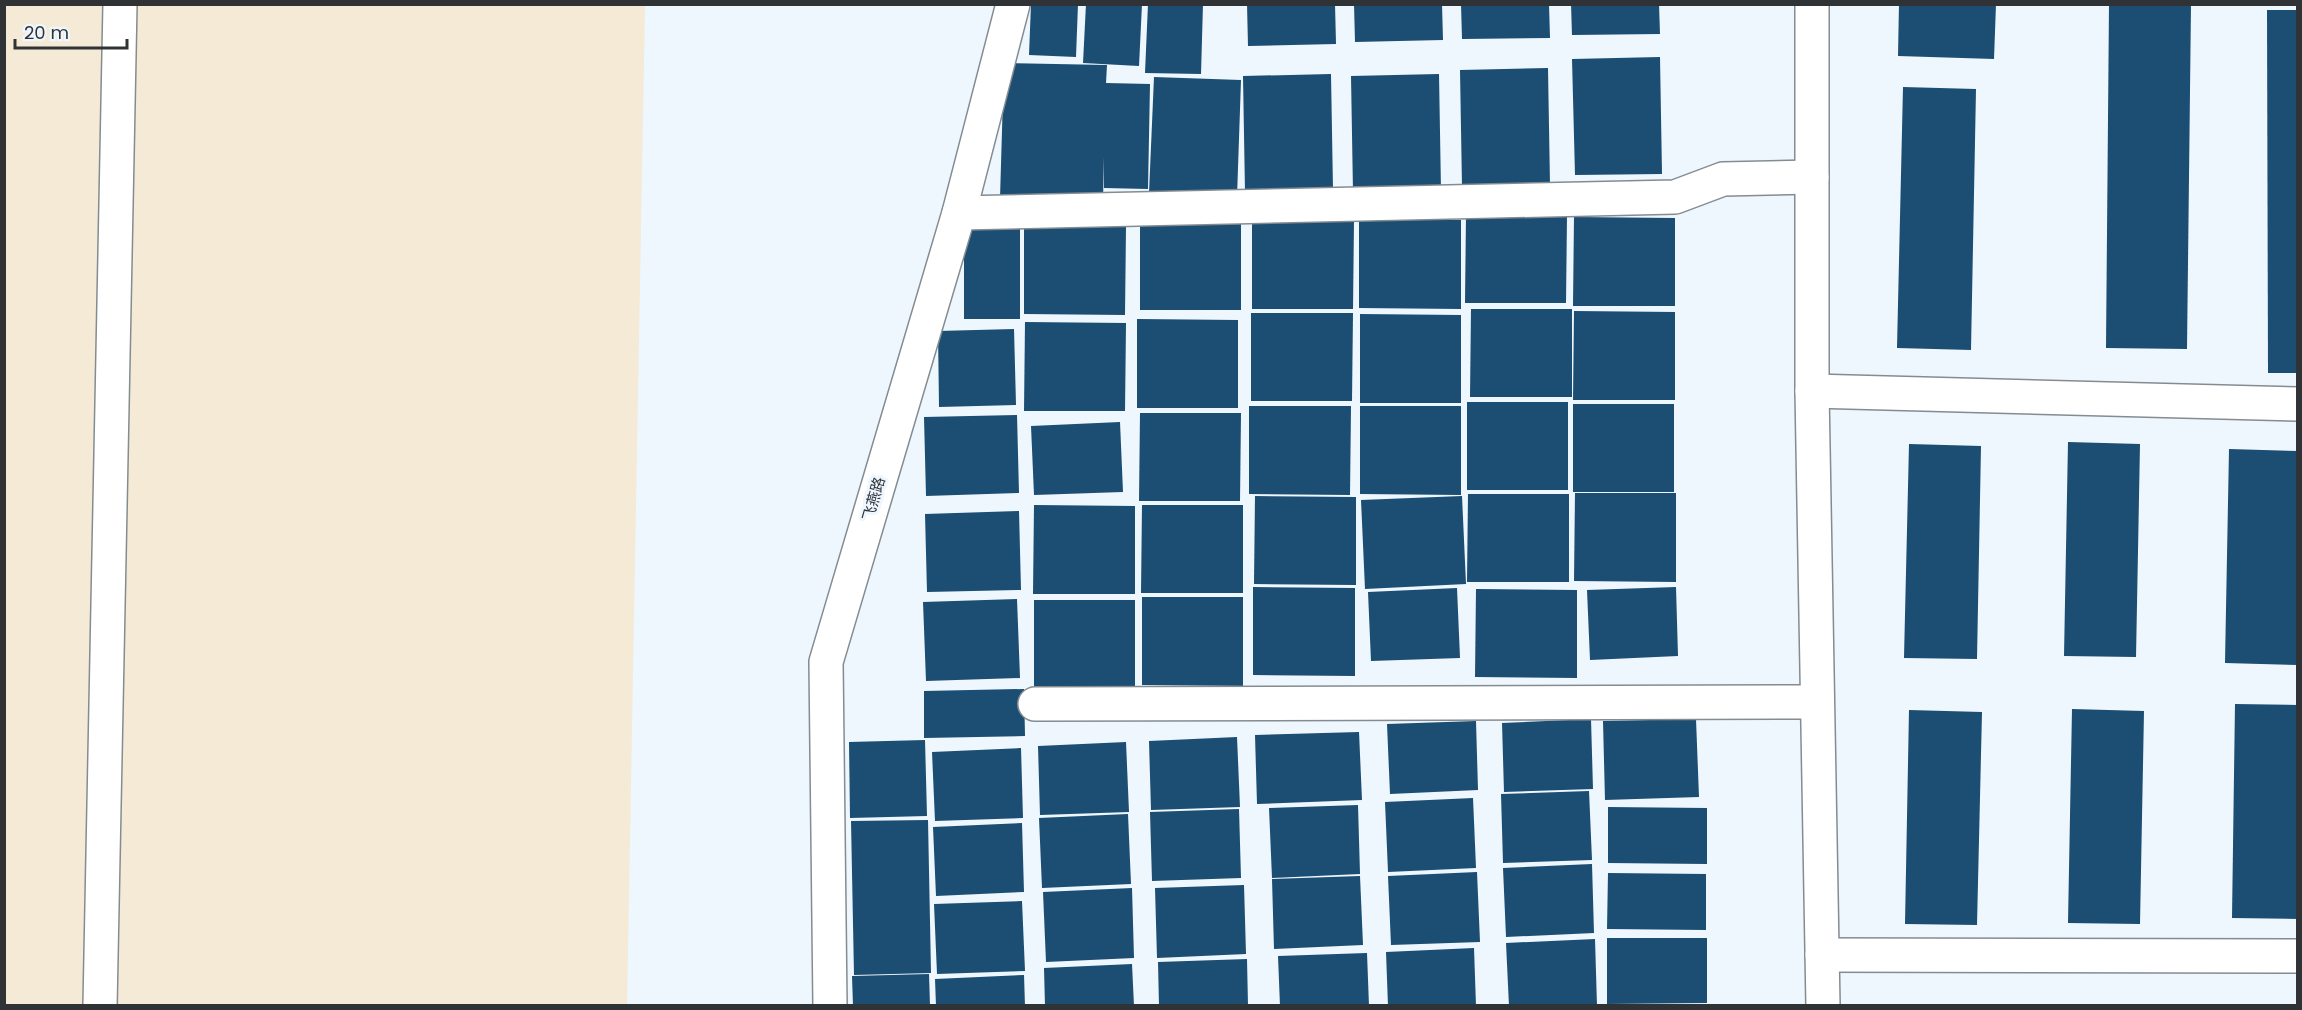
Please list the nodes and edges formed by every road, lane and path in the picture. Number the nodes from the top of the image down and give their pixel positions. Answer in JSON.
{"nodes":[{"id":1,"x":120,"y":4,"type":"edge"},
{"id":2,"x":1013,"y":4,"type":"edge"},
{"id":3,"x":1812,"y":4,"type":"edge"},
{"id":4,"x":1812,"y":177,"type":"junction"},
{"id":5,"x":959,"y":213,"type":"junction"},
{"id":6,"x":1812,"y":391,"type":"junction"},
{"id":7,"x":2298,"y":404,"type":"edge"},
{"id":8,"x":1817,"y":702,"type":"junction"},
{"id":9,"x":1035,"y":704,"type":"dead end"},
{"id":10,"x":1822,"y":955,"type":"junction"},
{"id":11,"x":2298,"y":956,"type":"edge"},
{"id":12,"x":100,"y":1005,"type":"edge"},
{"id":13,"x":830,"y":1005,"type":"edge"},
{"id":14,"x":1823,"y":1005,"type":"edge"}],
"edges":[{"from":1,"to":12,"type":"street"},
{"from":2,"to":5,"type":"street","name":"飞燕路"},
{"from":3,"to":4,"type":"street"},
{"from":4,"to":5,"type":"street"},
{"from":4,"to":6,"type":"street"},
{"from":5,"to":13,"type":"street","name":"飞燕路"},
{"from":6,"to":7,"type":"street"},
{"from":6,"to":8,"type":"street"},
{"from":8,"to":9,"type":"street"},
{"from":8,"to":10,"type":"street"},
{"from":10,"to":11,"type":"street"},
{"from":10,"to":14,"type":"street"}]}
